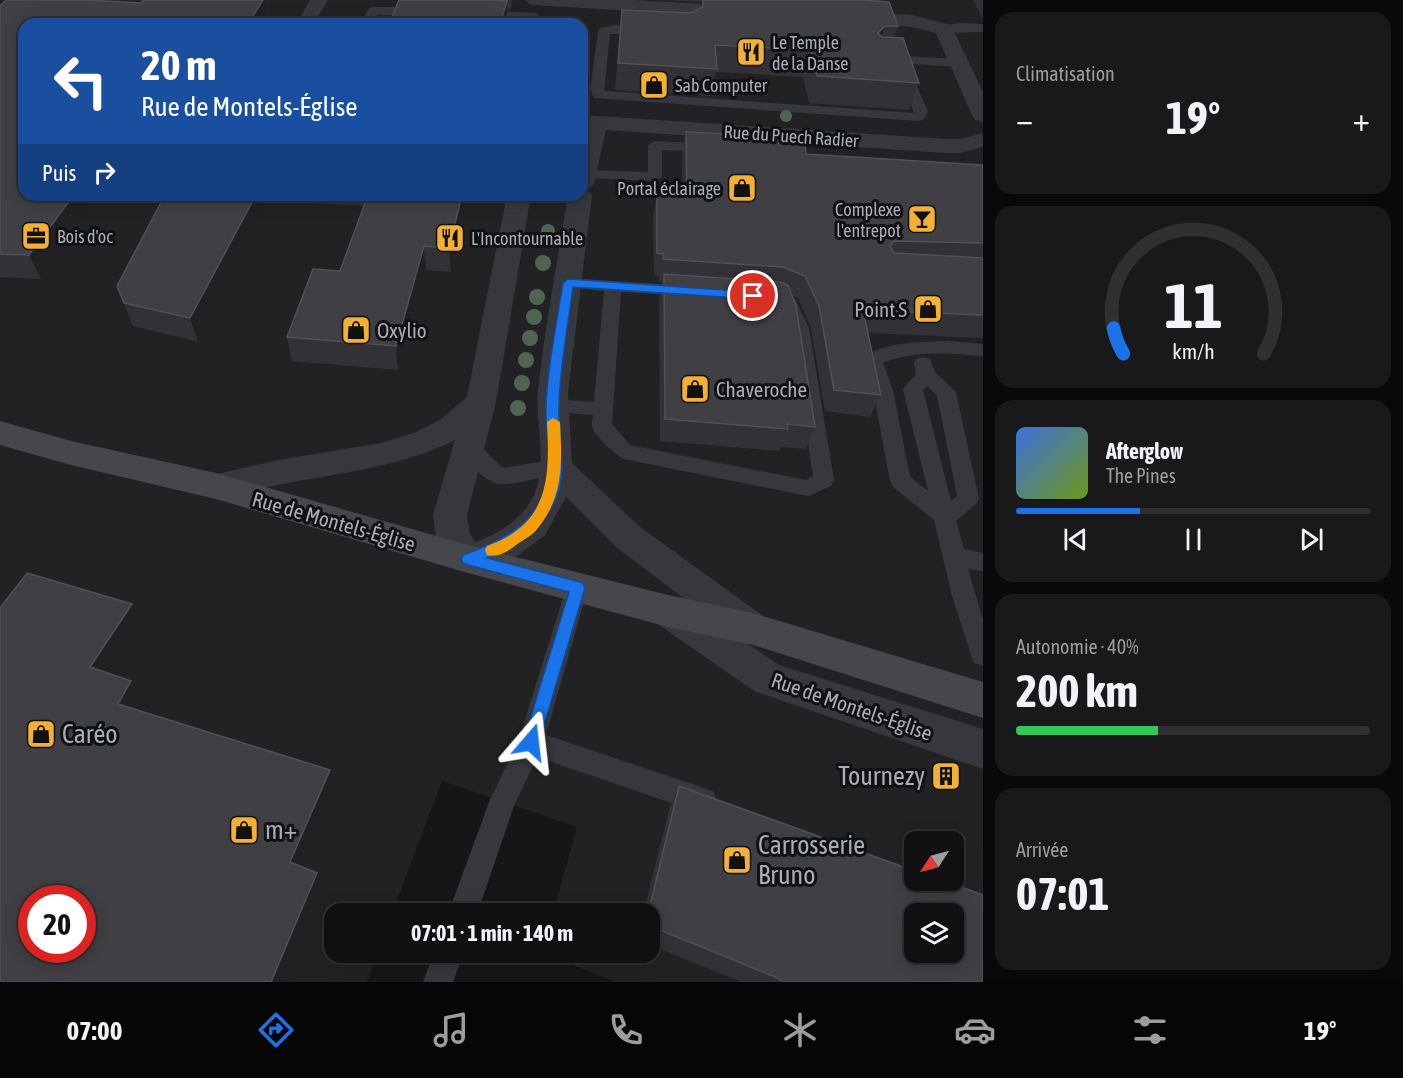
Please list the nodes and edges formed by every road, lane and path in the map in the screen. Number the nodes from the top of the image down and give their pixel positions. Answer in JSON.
{"nodes":[{"id":1,"x":319,"y":0,"type":"edge"},
{"id":2,"x":535,"y":0,"type":"edge"},
{"id":3,"x":710,"y":10,"type":"junction"},
{"id":4,"x":440,"y":12,"type":"edge"},
{"id":5,"x":758,"y":12,"type":"edge"},
{"id":6,"x":464,"y":14,"type":"edge"},
{"id":7,"x":829,"y":16,"type":"edge"},
{"id":8,"x":308,"y":18,"type":"edge"},
{"id":9,"x":369,"y":18,"type":"edge"},
{"id":10,"x":537,"y":18,"type":"edge"},
{"id":11,"x":690,"y":20,"type":"edge"},
{"id":12,"x":983,"y":28,"type":"edge"},
{"id":13,"x":944,"y":29,"type":"junction"},
{"id":14,"x":661,"y":32,"type":"edge"},
{"id":15,"x":877,"y":58,"type":"edge"},
{"id":16,"x":959,"y":63,"type":"junction"},
{"id":17,"x":906,"y":74,"type":"edge"},
{"id":18,"x":762,"y":108,"type":"junction"},
{"id":19,"x":983,"y":115,"type":"edge"},
{"id":20,"x":590,"y":122,"type":"edge"},
{"id":21,"x":766,"y":134,"type":"junction"},
{"id":22,"x":588,"y":138,"type":"edge"},
{"id":23,"x":982,"y":141,"type":"edge"},
{"id":24,"x":723,"y":148,"type":"edge"},
{"id":25,"x":588,"y":183,"type":"edge"},
{"id":26,"x":518,"y":201,"type":"edge"},
{"id":27,"x":580,"y":201,"type":"edge"},
{"id":28,"x":568,"y":283,"type":"junction"},
{"id":29,"x":613,"y":286,"type":"junction"},
{"id":30,"x":706,"y":292,"type":"edge"},
{"id":31,"x":776,"y":297,"type":"edge"},
{"id":32,"x":920,"y":349,"type":"junction"},
{"id":33,"x":983,"y":350,"type":"edge"},
{"id":34,"x":926,"y":375,"type":"junction"},
{"id":35,"x":481,"y":402,"type":"junction"},
{"id":36,"x":552,"y":406,"type":"junction"},
{"id":37,"x":603,"y":409,"type":"junction"},
{"id":38,"x":0,"y":433,"type":"edge"},
{"id":39,"x":469,"y":447,"type":"junction"},
{"id":40,"x":556,"y":467,"type":"junction"},
{"id":41,"x":216,"y":486,"type":"junction"},
{"id":42,"x":946,"y":517,"type":"junction"},
{"id":43,"x":957,"y":557,"type":"junction"},
{"id":44,"x":468,"y":559,"type":"junction"},
{"id":45,"x":983,"y":562,"type":"edge"},
{"id":46,"x":577,"y":588,"type":"junction"},
{"id":47,"x":668,"y":610,"type":"junction"},
{"id":48,"x":753,"y":629,"type":"junction"},
{"id":49,"x":983,"y":655,"type":"edge"},
{"id":50,"x":983,"y":700,"type":"edge"},
{"id":51,"x":531,"y":742,"type":"junction"},
{"id":52,"x":983,"y":749,"type":"edge"},
{"id":53,"x":723,"y":807,"type":"edge"},
{"id":54,"x":466,"y":903,"type":"edge"},
{"id":55,"x":444,"y":963,"type":"edge"},
{"id":56,"x":438,"y":982,"type":"edge"}],
"edges":[{"from":1,"to":8,"type":"street"},
{"from":2,"to":3,"type":"street"},
{"from":3,"to":5,"type":"street"},
{"from":3,"to":11,"type":"lane"},
{"from":4,"to":9,"type":"lane"},
{"from":6,"to":10,"type":"lane"},
{"from":7,"to":13,"type":"street"},
{"from":12,"to":13,"type":"lane"},
{"from":13,"to":16,"type":"street"},
{"from":14,"to":18,"type":"lane"},
{"from":15,"to":16,"type":"lane"},
{"from":16,"to":19,"type":"street"},
{"from":17,"to":18,"type":"lane"},
{"from":18,"to":21,"type":"lane"},
{"from":20,"to":21,"type":"street","name":"Rue du Puech Radier"},
{"from":20,"to":22,"type":"street","name":"Rue du Puech Radier"},
{"from":21,"to":23,"type":"street","name":"Rue du Puech Radier"},
{"from":24,"to":25,"type":"lane"},
{"from":26,"to":35,"type":"street"},
{"from":27,"to":28,"type":"street","name":"Rue du Puech Radier"},
{"from":28,"to":29,"type":"lane"},
{"from":28,"to":36,"type":"street","name":"Rue du Puech Radier"},
{"from":29,"to":30,"type":"lane"},
{"from":29,"to":37,"type":"lane"},
{"from":31,"to":37,"type":"lane"},
{"from":32,"to":33,"type":"lane"},
{"from":32,"to":34,"type":"lane"},
{"from":32,"to":42,"type":"lane"},
{"from":34,"to":42,"type":"lane"},
{"from":34,"to":42,"type":"lane"},
{"from":35,"to":39,"type":"street"},
{"from":35,"to":41,"type":"street"},
{"from":36,"to":37,"type":"lane"},
{"from":36,"to":40,"type":"street","name":"Rue du Puech Radier"},
{"from":38,"to":41,"type":"main road","name":"Rue de Montels-Église"},
{"from":39,"to":40,"type":"lane"},
{"from":39,"to":44,"type":"street"},
{"from":40,"to":44,"type":"street","name":"Rue du Puech Radier"},
{"from":40,"to":48,"type":"street"},
{"from":41,"to":44,"type":"main road","name":"Rue de Montels-Église"},
{"from":42,"to":43,"type":"lane"},
{"from":43,"to":45,"type":"lane"},
{"from":43,"to":49,"type":"lane"},
{"from":44,"to":46,"type":"main road","name":"Rue de Montels-Église"},
{"from":46,"to":47,"type":"main road","name":"Rue de Montels-Église"},
{"from":46,"to":51,"type":"lane"},
{"from":47,"to":48,"type":"main road","name":"Rue de Montels-Église"},
{"from":47,"to":52,"type":"street","name":"Rue de Montels-Église"},
{"from":48,"to":50,"type":"main road","name":"Rue de Montels-Église"},
{"from":51,"to":53,"type":"lane"},
{"from":51,"to":54,"type":"lane"},
{"from":55,"to":56,"type":"lane"}]}
